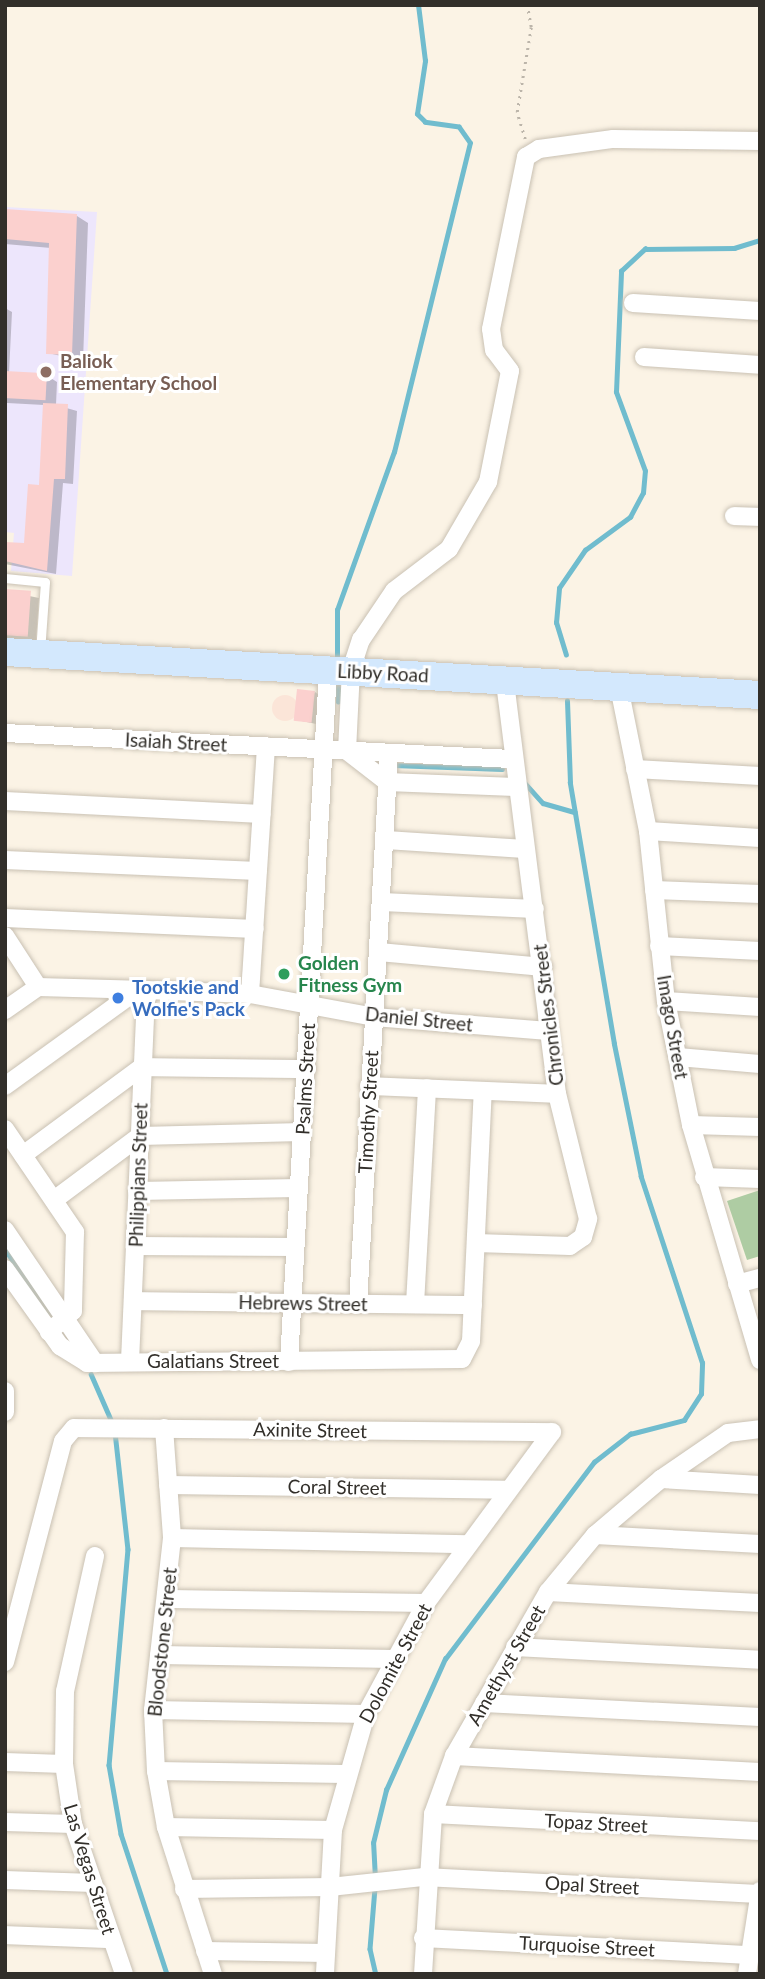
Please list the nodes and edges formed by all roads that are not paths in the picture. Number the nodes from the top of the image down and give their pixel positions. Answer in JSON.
{"nodes":[{"id":1,"x":760,"y":141,"type":"edge"},
{"id":2,"x":632,"y":303,"type":"dead end"},
{"id":3,"x":760,"y":311,"type":"edge"},
{"id":4,"x":644,"y":358,"type":"dead end"},
{"id":5,"x":760,"y":365,"type":"edge"},
{"id":6,"x":734,"y":516,"type":"dead end"},
{"id":7,"x":760,"y":517,"type":"edge"},
{"id":8,"x":5,"y":578,"type":"edge"},
{"id":9,"x":5,"y":652,"type":"edge"},
{"id":10,"x":40,"y":654,"type":"junction"},
{"id":11,"x":340,"y":670,"type":"junction"},
{"id":12,"x":505,"y":680,"type":"junction"},
{"id":13,"x":619,"y":687,"type":"junction"},
{"id":14,"x":760,"y":695,"type":"edge"},
{"id":15,"x":5,"y":733,"type":"edge"},
{"id":16,"x":266,"y":747,"type":"junction"},
{"id":17,"x":324,"y":750,"type":"junction"},
{"id":18,"x":347,"y":751,"type":"junction"},
{"id":19,"x":389,"y":753,"type":"junction"},
{"id":20,"x":512,"y":759,"type":"junction"},
{"id":21,"x":635,"y":769,"type":"junction"},
{"id":22,"x":760,"y":776,"type":"edge"},
{"id":23,"x":387,"y":782,"type":"junction"},
{"id":24,"x":515,"y":787,"type":"junction"},
{"id":25,"x":5,"y":801,"type":"edge"},
{"id":26,"x":262,"y":814,"type":"junction"},
{"id":27,"x":648,"y":831,"type":"junction"},
{"id":28,"x":760,"y":838,"type":"edge"},
{"id":29,"x":386,"y":840,"type":"junction"},
{"id":30,"x":525,"y":849,"type":"junction"},
{"id":31,"x":5,"y":860,"type":"edge"},
{"id":32,"x":258,"y":871,"type":"junction"},
{"id":33,"x":654,"y":890,"type":"junction"},
{"id":34,"x":760,"y":894,"type":"edge"},
{"id":35,"x":382,"y":902,"type":"junction"},
{"id":36,"x":535,"y":909,"type":"junction"},
{"id":37,"x":5,"y":918,"type":"edge"},
{"id":38,"x":255,"y":929,"type":"junction"},
{"id":39,"x":5,"y":936,"type":"edge"},
{"id":40,"x":659,"y":946,"type":"junction"},
{"id":41,"x":760,"y":951,"type":"edge"},
{"id":42,"x":379,"y":952,"type":"junction"},
{"id":43,"x":542,"y":967,"type":"junction"},
{"id":44,"x":38,"y":987,"type":"junction"},
{"id":45,"x":142,"y":990,"type":"junction"},
{"id":46,"x":250,"y":994,"type":"junction"},
{"id":47,"x":666,"y":1001,"type":"junction"},
{"id":48,"x":309,"y":1002,"type":"junction"},
{"id":49,"x":760,"y":1007,"type":"edge"},
{"id":50,"x":5,"y":1010,"type":"edge"},
{"id":51,"x":374,"y":1017,"type":"junction"},
{"id":52,"x":548,"y":1031,"type":"junction"},
{"id":53,"x":678,"y":1057,"type":"junction"},
{"id":54,"x":760,"y":1064,"type":"edge"},
{"id":55,"x":142,"y":1067,"type":"junction"},
{"id":56,"x":307,"y":1069,"type":"junction"},
{"id":57,"x":5,"y":1086,"type":"edge"},
{"id":58,"x":369,"y":1086,"type":"junction"},
{"id":59,"x":427,"y":1088,"type":"junction"},
{"id":60,"x":483,"y":1091,"type":"junction"},
{"id":61,"x":557,"y":1094,"type":"junction"},
{"id":62,"x":691,"y":1125,"type":"junction"},
{"id":63,"x":760,"y":1127,"type":"edge"},
{"id":64,"x":5,"y":1129,"type":"edge"},
{"id":65,"x":302,"y":1132,"type":"junction"},
{"id":66,"x":139,"y":1136,"type":"junction"},
{"id":67,"x":23,"y":1155,"type":"junction"},
{"id":68,"x":704,"y":1177,"type":"junction"},
{"id":69,"x":760,"y":1180,"type":"edge"},
{"id":70,"x":298,"y":1188,"type":"junction"},
{"id":71,"x":137,"y":1191,"type":"junction"},
{"id":72,"x":54,"y":1200,"type":"junction"},
{"id":73,"x":5,"y":1230,"type":"edge"},
{"id":74,"x":476,"y":1243,"type":"junction"},
{"id":75,"x":135,"y":1246,"type":"junction"},
{"id":76,"x":295,"y":1247,"type":"junction"},
{"id":77,"x":5,"y":1269,"type":"edge"},
{"id":78,"x":760,"y":1278,"type":"edge"},
{"id":79,"x":737,"y":1284,"type":"junction"},
{"id":80,"x":132,"y":1301,"type":"junction"},
{"id":81,"x":291,"y":1303,"type":"junction"},
{"id":82,"x":358,"y":1304,"type":"junction"},
{"id":83,"x":415,"y":1304,"type":"junction"},
{"id":84,"x":473,"y":1305,"type":"junction"},
{"id":85,"x":66,"y":1320,"type":"junction"},
{"id":86,"x":49,"y":1332,"type":"junction"},
{"id":87,"x":760,"y":1360,"type":"edge"},
{"id":88,"x":130,"y":1361,"type":"junction"},
{"id":89,"x":289,"y":1362,"type":"junction"},
{"id":90,"x":95,"y":1363,"type":"junction"},
{"id":91,"x":164,"y":1428,"type":"junction"},
{"id":92,"x":760,"y":1429,"type":"edge"},
{"id":93,"x":552,"y":1432,"type":"joint"},
{"id":94,"x":661,"y":1479,"type":"junction"},
{"id":95,"x":168,"y":1485,"type":"junction"},
{"id":96,"x":760,"y":1485,"type":"edge"},
{"id":97,"x":506,"y":1490,"type":"junction"},
{"id":98,"x":595,"y":1535,"type":"junction"},
{"id":99,"x":172,"y":1538,"type":"junction"},
{"id":100,"x":467,"y":1544,"type":"junction"},
{"id":101,"x":760,"y":1544,"type":"edge"},
{"id":102,"x":94,"y":1556,"type":"dead end"},
{"id":103,"x":548,"y":1592,"type":"junction"},
{"id":104,"x":170,"y":1599,"type":"junction"},
{"id":105,"x":426,"y":1603,"type":"junction"},
{"id":106,"x":760,"y":1603,"type":"edge"},
{"id":107,"x":514,"y":1647,"type":"junction"},
{"id":108,"x":159,"y":1655,"type":"junction"},
{"id":109,"x":394,"y":1659,"type":"junction"},
{"id":110,"x":760,"y":1660,"type":"edge"},
{"id":111,"x":5,"y":1662,"type":"edge"},
{"id":112,"x":485,"y":1703,"type":"junction"},
{"id":113,"x":153,"y":1710,"type":"junction"},
{"id":114,"x":366,"y":1714,"type":"junction"},
{"id":115,"x":760,"y":1717,"type":"edge"},
{"id":116,"x":454,"y":1756,"type":"junction"},
{"id":117,"x":5,"y":1762,"type":"edge"},
{"id":118,"x":64,"y":1765,"type":"junction"},
{"id":119,"x":156,"y":1771,"type":"junction"},
{"id":120,"x":760,"y":1772,"type":"edge"},
{"id":121,"x":344,"y":1774,"type":"junction"},
{"id":122,"x":433,"y":1814,"type":"junction"},
{"id":123,"x":5,"y":1822,"type":"edge"},
{"id":124,"x":73,"y":1824,"type":"junction"},
{"id":125,"x":166,"y":1827,"type":"junction"},
{"id":126,"x":333,"y":1830,"type":"junction"},
{"id":127,"x":760,"y":1831,"type":"edge"},
{"id":128,"x":424,"y":1877,"type":"junction"},
{"id":129,"x":5,"y":1880,"type":"edge"},
{"id":130,"x":93,"y":1883,"type":"junction"},
{"id":131,"x":330,"y":1887,"type":"junction"},
{"id":132,"x":184,"y":1889,"type":"junction"},
{"id":133,"x":760,"y":1893,"type":"edge"},
{"id":134,"x":5,"y":1935,"type":"edge"},
{"id":135,"x":423,"y":1938,"type":"junction"},
{"id":136,"x":111,"y":1939,"type":"junction"},
{"id":137,"x":205,"y":1951,"type":"junction"},
{"id":138,"x":326,"y":1953,"type":"junction"},
{"id":139,"x":750,"y":1955,"type":"junction"},
{"id":140,"x":124,"y":1974,"type":"edge"},
{"id":141,"x":213,"y":1974,"type":"edge"},
{"id":142,"x":325,"y":1974,"type":"edge"},
{"id":143,"x":423,"y":1974,"type":"edge"},
{"id":144,"x":747,"y":1974,"type":"edge"}],
"edges":[{"from":1,"to":11,"type":"street"},
{"from":2,"to":3,"type":"street"},
{"from":4,"to":5,"type":"street"},
{"from":6,"to":7,"type":"street"},
{"from":8,"to":10,"type":"lane"},
{"from":9,"to":10,"type":"main road","name":"Libby Road"},
{"from":10,"to":11,"type":"main road","name":"Libby Road"},
{"from":11,"to":12,"type":"main road","name":"Libby Road"},
{"from":11,"to":17,"type":"street","name":"Psalms Street"},
{"from":11,"to":18,"type":"street"},
{"from":12,"to":13,"type":"main road","name":"Libby Road"},
{"from":12,"to":20,"type":"street","name":"Chronicles Street"},
{"from":13,"to":14,"type":"main road","name":"Libby Road"},
{"from":13,"to":21,"type":"street","name":"Imago Street"},
{"from":15,"to":16,"type":"street","name":"Isaiah Street"},
{"from":16,"to":17,"type":"street","name":"Isaiah Street"},
{"from":16,"to":26,"type":"street"},
{"from":17,"to":18,"type":"street","name":"Isaiah Street"},
{"from":17,"to":48,"type":"street","name":"Psalms Street"},
{"from":18,"to":19,"type":"street","name":"Isaiah Street"},
{"from":18,"to":23,"type":"street"},
{"from":19,"to":20,"type":"street","name":"Isaiah Street"},
{"from":19,"to":23,"type":"street","name":"Timothy Street"},
{"from":20,"to":24,"type":"street","name":"Chronicles Street"},
{"from":21,"to":22,"type":"street"},
{"from":21,"to":27,"type":"street","name":"Imago Street"},
{"from":23,"to":24,"type":"street"},
{"from":23,"to":29,"type":"street","name":"Timothy Street"},
{"from":24,"to":30,"type":"street","name":"Chronicles Street"},
{"from":25,"to":26,"type":"street"},
{"from":26,"to":32,"type":"street"},
{"from":27,"to":28,"type":"street"},
{"from":27,"to":33,"type":"street","name":"Imago Street"},
{"from":29,"to":30,"type":"street"},
{"from":29,"to":35,"type":"street","name":"Timothy Street"},
{"from":30,"to":36,"type":"street","name":"Chronicles Street"},
{"from":31,"to":32,"type":"street"},
{"from":32,"to":38,"type":"street"},
{"from":33,"to":34,"type":"street"},
{"from":33,"to":40,"type":"street","name":"Imago Street"},
{"from":35,"to":36,"type":"street"},
{"from":35,"to":42,"type":"street","name":"Timothy Street"},
{"from":36,"to":43,"type":"street","name":"Chronicles Street"},
{"from":37,"to":38,"type":"street"},
{"from":38,"to":46,"type":"street"},
{"from":39,"to":44,"type":"street"},
{"from":40,"to":41,"type":"street"},
{"from":40,"to":47,"type":"street","name":"Imago Street"},
{"from":42,"to":43,"type":"street"},
{"from":42,"to":51,"type":"street","name":"Timothy Street"},
{"from":43,"to":52,"type":"street","name":"Chronicles Street"},
{"from":44,"to":45,"type":"street","name":"Daniel Street"},
{"from":44,"to":50,"type":"street"},
{"from":45,"to":46,"type":"street","name":"Daniel Street"},
{"from":45,"to":55,"type":"street","name":"Philippians Street"},
{"from":45,"to":57,"type":"street"},
{"from":46,"to":48,"type":"street","name":"Daniel Street"},
{"from":47,"to":49,"type":"street"},
{"from":47,"to":53,"type":"street","name":"Imago Street"},
{"from":48,"to":51,"type":"street","name":"Daniel Street"},
{"from":48,"to":56,"type":"street","name":"Psalms Street"},
{"from":51,"to":52,"type":"street","name":"Daniel Street"},
{"from":51,"to":58,"type":"street","name":"Timothy Street"},
{"from":52,"to":61,"type":"street","name":"Chronicles Street"},
{"from":53,"to":54,"type":"street"},
{"from":53,"to":62,"type":"street","name":"Imago Street"},
{"from":55,"to":56,"type":"street"},
{"from":55,"to":66,"type":"street","name":"Philippians Street"},
{"from":55,"to":67,"type":"street"},
{"from":56,"to":65,"type":"street","name":"Psalms Street"},
{"from":58,"to":59,"type":"street"},
{"from":58,"to":82,"type":"street","name":"Timothy Street"},
{"from":59,"to":60,"type":"street"},
{"from":59,"to":83,"type":"street"},
{"from":60,"to":61,"type":"street"},
{"from":60,"to":74,"type":"street"},
{"from":61,"to":74,"type":"street","name":"Chronicles Street"},
{"from":62,"to":63,"type":"street"},
{"from":62,"to":68,"type":"street","name":"Imago Street"},
{"from":64,"to":67,"type":"street"},
{"from":65,"to":66,"type":"street"},
{"from":65,"to":70,"type":"street","name":"Psalms Street"},
{"from":66,"to":71,"type":"street","name":"Philippians Street"},
{"from":66,"to":72,"type":"street"},
{"from":67,"to":72,"type":"street"},
{"from":68,"to":69,"type":"street"},
{"from":68,"to":79,"type":"street","name":"Imago Street"},
{"from":70,"to":71,"type":"street"},
{"from":70,"to":76,"type":"street","name":"Psalms Street"},
{"from":71,"to":75,"type":"street","name":"Philippians Street"},
{"from":72,"to":85,"type":"street"},
{"from":73,"to":85,"type":"street"},
{"from":74,"to":84,"type":"street"},
{"from":75,"to":76,"type":"street"},
{"from":75,"to":80,"type":"street","name":"Philippians Street"},
{"from":76,"to":81,"type":"street","name":"Psalms Street"},
{"from":77,"to":86,"type":"street","name":"Galatians Street"},
{"from":78,"to":79,"type":"street"},
{"from":79,"to":87,"type":"street","name":"Imago Street"},
{"from":80,"to":81,"type":"street","name":"Hebrews Street"},
{"from":80,"to":88,"type":"street","name":"Philippians Street"},
{"from":81,"to":82,"type":"street","name":"Hebrews Street"},
{"from":81,"to":89,"type":"street","name":"Psalms Street"},
{"from":82,"to":83,"type":"street","name":"Hebrews Street"},
{"from":83,"to":84,"type":"street","name":"Hebrews Street"},
{"from":84,"to":89,"type":"street","name":"Galatians Street"},
{"from":85,"to":86,"type":"street"},
{"from":85,"to":90,"type":"street"},
{"from":86,"to":90,"type":"street","name":"Galatians Street"},
{"from":88,"to":89,"type":"street","name":"Galatians Street"},
{"from":88,"to":90,"type":"street","name":"Galatians Street"},
{"from":91,"to":93,"type":"street","name":"Axinite Street"},
{"from":91,"to":95,"type":"street","name":"Bloodstone Street"},
{"from":91,"to":111,"type":"street","name":"Axinite Street"},
{"from":92,"to":94,"type":"street","name":"Amethyst Street"},
{"from":93,"to":97,"type":"street","name":"Dolomite Street"},
{"from":94,"to":96,"type":"street"},
{"from":94,"to":98,"type":"street","name":"Amethyst Street"},
{"from":95,"to":97,"type":"street","name":"Coral Street"},
{"from":95,"to":99,"type":"street","name":"Bloodstone Street"},
{"from":97,"to":100,"type":"street","name":"Dolomite Street"},
{"from":98,"to":101,"type":"street"},
{"from":98,"to":103,"type":"street","name":"Amethyst Street"},
{"from":99,"to":100,"type":"street"},
{"from":99,"to":104,"type":"street","name":"Bloodstone Street"},
{"from":100,"to":105,"type":"street","name":"Dolomite Street"},
{"from":102,"to":118,"type":"street","name":"Las Vegas Street"},
{"from":103,"to":106,"type":"street"},
{"from":103,"to":107,"type":"street","name":"Amethyst Street"},
{"from":104,"to":105,"type":"street"},
{"from":104,"to":108,"type":"street","name":"Bloodstone Street"},
{"from":105,"to":109,"type":"street","name":"Dolomite Street"},
{"from":107,"to":110,"type":"street"},
{"from":107,"to":112,"type":"street","name":"Amethyst Street"},
{"from":108,"to":109,"type":"street"},
{"from":108,"to":113,"type":"street","name":"Bloodstone Street"},
{"from":109,"to":114,"type":"street","name":"Dolomite Street"},
{"from":112,"to":115,"type":"street"},
{"from":112,"to":116,"type":"street","name":"Amethyst Street"},
{"from":113,"to":114,"type":"street"},
{"from":113,"to":119,"type":"street","name":"Bloodstone Street"},
{"from":114,"to":121,"type":"street","name":"Dolomite Street"},
{"from":116,"to":120,"type":"street"},
{"from":116,"to":122,"type":"street","name":"Amethyst Street"},
{"from":117,"to":118,"type":"street"},
{"from":118,"to":124,"type":"street","name":"Las Vegas Street"},
{"from":119,"to":121,"type":"street"},
{"from":119,"to":125,"type":"street","name":"Bloodstone Street"},
{"from":121,"to":126,"type":"street","name":"Dolomite Street"},
{"from":122,"to":127,"type":"street","name":"Topaz Street"},
{"from":122,"to":128,"type":"street","name":"Amethyst Street"},
{"from":123,"to":124,"type":"street"},
{"from":124,"to":130,"type":"street","name":"Las Vegas Street"},
{"from":125,"to":126,"type":"street"},
{"from":125,"to":132,"type":"street","name":"Bloodstone Street"},
{"from":126,"to":131,"type":"street","name":"Dolomite Street"},
{"from":128,"to":131,"type":"street","name":"Opal Street"},
{"from":128,"to":133,"type":"street","name":"Opal Street"},
{"from":128,"to":135,"type":"street","name":"Amethyst Street"},
{"from":129,"to":130,"type":"street"},
{"from":130,"to":136,"type":"street","name":"Las Vegas Street"},
{"from":131,"to":132,"type":"street","name":"Opal Street"},
{"from":131,"to":138,"type":"street","name":"Dolomite Street"},
{"from":132,"to":137,"type":"street","name":"Bloodstone Street"},
{"from":133,"to":139,"type":"street"},
{"from":134,"to":136,"type":"street"},
{"from":135,"to":139,"type":"street","name":"Turquoise Street"},
{"from":135,"to":143,"type":"street","name":"Amethyst Street"},
{"from":136,"to":140,"type":"street","name":"Las Vegas Street"},
{"from":137,"to":138,"type":"street"},
{"from":137,"to":141,"type":"street","name":"Bloodstone Street"},
{"from":138,"to":142,"type":"street","name":"Dolomite Street"},
{"from":139,"to":144,"type":"street"}]}
